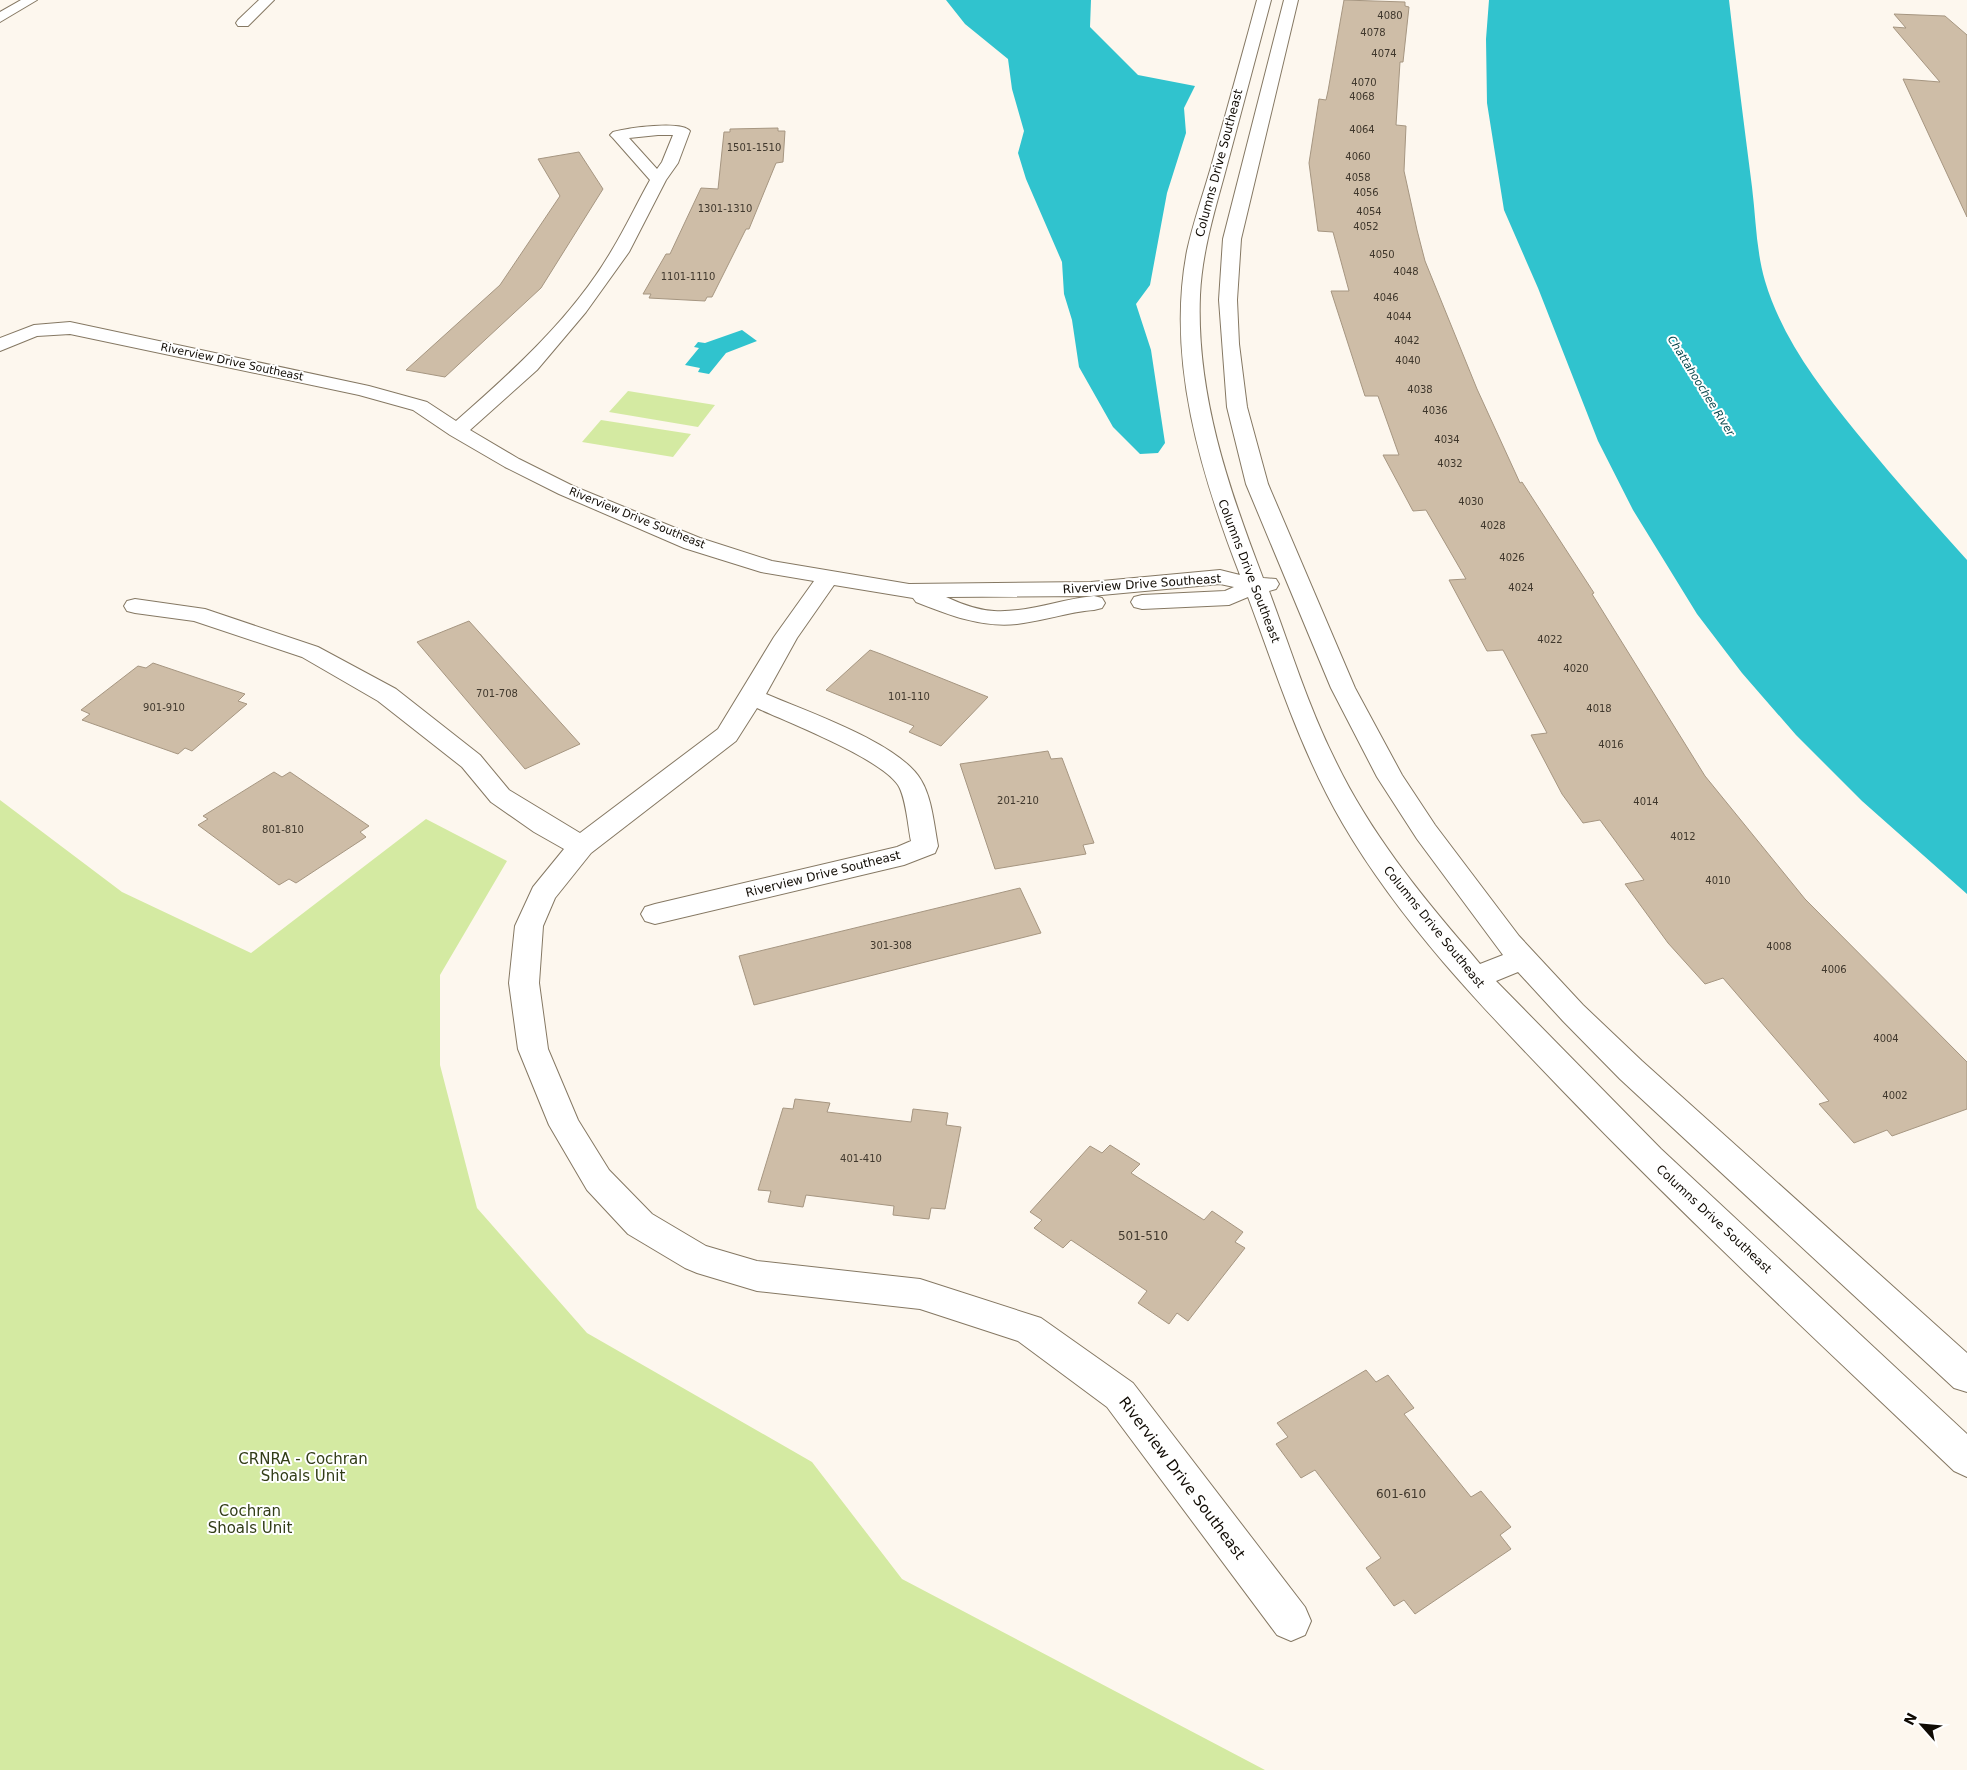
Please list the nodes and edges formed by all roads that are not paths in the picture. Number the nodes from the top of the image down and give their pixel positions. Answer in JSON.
{"nodes":[{"id":1,"x":30,"y":0,"type":"edge"},
{"id":2,"x":267,"y":0,"type":"edge"},
{"id":3,"x":1264,"y":0,"type":"edge"},
{"id":4,"x":1290,"y":0,"type":"edge"},
{"id":5,"x":0,"y":18,"type":"edge"},
{"id":6,"x":244,"y":23,"type":"dead end"},
{"id":7,"x":1230,"y":122,"type":"junction"},
{"id":8,"x":1259,"y":124,"type":"junction"},
{"id":9,"x":658,"y":179,"type":"dead end"},
{"id":10,"x":1191,"y":298,"type":"junction"},
{"id":11,"x":1228,"y":300,"type":"junction"},
{"id":12,"x":0,"y":345,"type":"edge"},
{"id":13,"x":457,"y":431,"type":"junction"},
{"id":14,"x":828,"y":578,"type":"junction"},
{"id":15,"x":1297,"y":582,"type":"junction"},
{"id":16,"x":1255,"y":585,"type":"junction"},
{"id":17,"x":135,"y":606,"type":"dead end"},
{"id":18,"x":752,"y":697,"type":"junction"},
{"id":19,"x":581,"y":846,"type":"junction"},
{"id":20,"x":655,"y":914,"type":"dead end"},
{"id":21,"x":1523,"y":958,"type":"junction"},
{"id":22,"x":1474,"y":978,"type":"junction"},
{"id":23,"x":1967,"y":1376,"type":"edge"},
{"id":24,"x":1967,"y":1459,"type":"edge"},
{"id":25,"x":1291,"y":1621,"type":"dead end"}],
"edges":[{"from":1,"to":5,"type":"street"},
{"from":2,"to":6,"type":"street"},
{"from":3,"to":7,"type":"street","name":"Columns Drive Southeast"},
{"from":4,"to":8,"type":"street"},
{"from":7,"to":8,"type":"street"},
{"from":7,"to":10,"type":"street","name":"Columns Drive Southeast"},
{"from":8,"to":11,"type":"street"},
{"from":9,"to":13,"type":"street"},
{"from":10,"to":11,"type":"street"},
{"from":10,"to":16,"type":"street","name":"Columns Drive Southeast"},
{"from":11,"to":15,"type":"street"},
{"from":12,"to":13,"type":"street","name":"Riverview Drive Southeast"},
{"from":13,"to":14,"type":"street","name":"Riverview Drive Southeast"},
{"from":14,"to":16,"type":"street","name":"Riverview Drive Southeast"},
{"from":14,"to":18,"type":"street","name":"Riverview Drive Southeast"},
{"from":15,"to":16,"type":"street","name":"Riverview Drive Southeast"},
{"from":15,"to":21,"type":"street"},
{"from":16,"to":22,"type":"street","name":"Columns Drive Southeast"},
{"from":17,"to":19,"type":"street"},
{"from":18,"to":19,"type":"street","name":"Riverview Drive Southeast"},
{"from":18,"to":20,"type":"street","name":"Riverview Drive Southeast"},
{"from":19,"to":25,"type":"street","name":"Riverview Drive Southeast"},
{"from":21,"to":22,"type":"street"},
{"from":21,"to":23,"type":"street"},
{"from":22,"to":24,"type":"street","name":"Columns Drive Southeast"}]}
